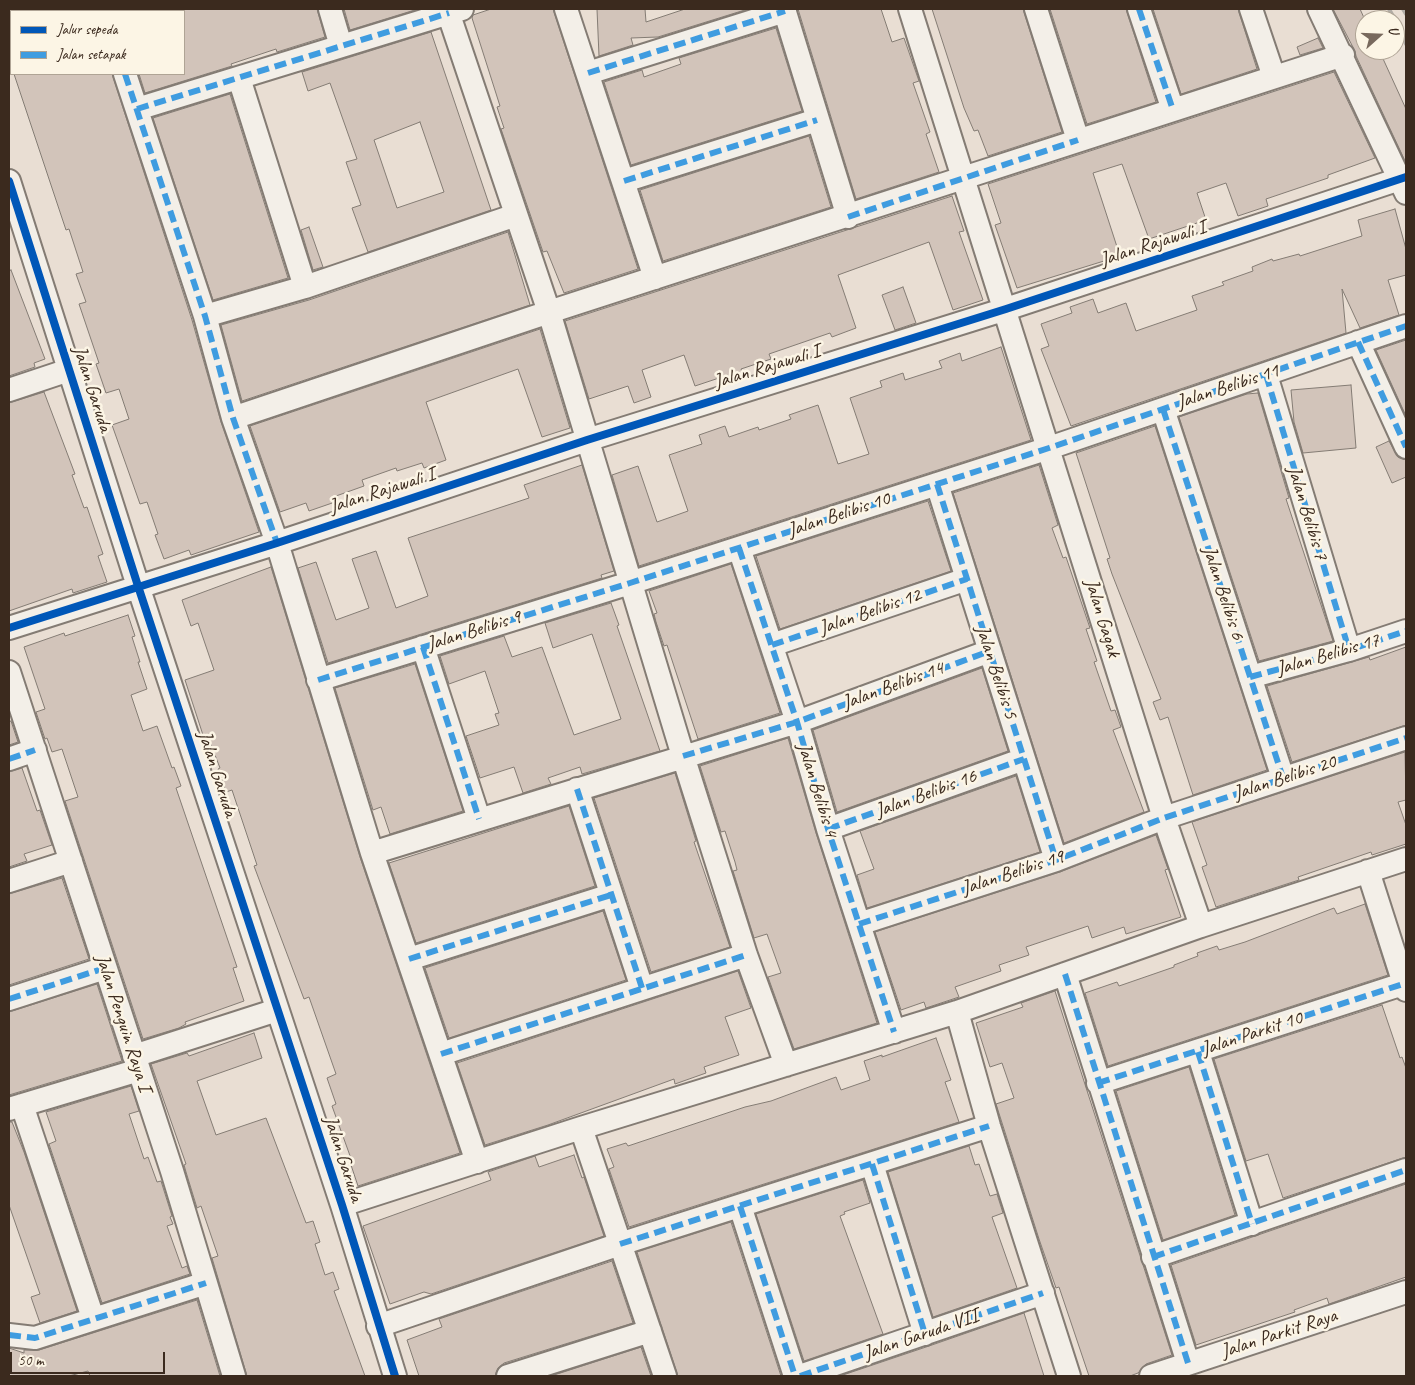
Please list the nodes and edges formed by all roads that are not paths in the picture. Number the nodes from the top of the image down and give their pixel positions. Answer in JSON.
{"nodes":[{"id":1,"x":330,"y":9,"type":"edge"},
{"id":2,"x":566,"y":9,"type":"edge"},
{"id":3,"x":910,"y":9,"type":"edge"},
{"id":4,"x":1036,"y":9,"type":"edge"},
{"id":5,"x":1139,"y":9,"type":"edge"},
{"id":6,"x":1251,"y":9,"type":"edge"},
{"id":7,"x":1319,"y":9,"type":"edge"},
{"id":8,"x":453,"y":10,"type":"edge"},
{"id":9,"x":785,"y":10,"type":"edge"},
{"id":10,"x":341,"y":46,"type":"junction"},
{"id":11,"x":1342,"y":55,"type":"junction"},
{"id":12,"x":588,"y":73,"type":"junction"},
{"id":13,"x":125,"y":75,"type":"edge"},
{"id":14,"x":1274,"y":77,"type":"junction"},
{"id":15,"x":239,"y":78,"type":"junction"},
{"id":16,"x":137,"y":109,"type":"junction"},
{"id":17,"x":1173,"y":110,"type":"junction"},
{"id":18,"x":817,"y":120,"type":"junction"},
{"id":19,"x":1078,"y":140,"type":"junction"},
{"id":20,"x":963,"y":178,"type":"junction"},
{"id":21,"x":9,"y":181,"type":"edge"},
{"id":22,"x":624,"y":181,"type":"junction"},
{"id":23,"x":1404,"y":184,"type":"edge"},
{"id":24,"x":516,"y":214,"type":"junction"},
{"id":25,"x":848,"y":217,"type":"junction"},
{"id":26,"x":655,"y":278,"type":"junction"},
{"id":27,"x":305,"y":287,"type":"junction"},
{"id":28,"x":1006,"y":309,"type":"junction"},
{"id":29,"x":549,"y":312,"type":"junction"},
{"id":30,"x":205,"y":316,"type":"junction"},
{"id":31,"x":1406,"y":326,"type":"edge"},
{"id":32,"x":1358,"y":342,"type":"junction"},
{"id":33,"x":69,"y":370,"type":"junction"},
{"id":34,"x":1266,"y":375,"type":"junction"},
{"id":35,"x":9,"y":390,"type":"edge"},
{"id":36,"x":1163,"y":409,"type":"junction"},
{"id":37,"x":233,"y":418,"type":"junction"},
{"id":38,"x":587,"y":440,"type":"junction"},
{"id":39,"x":1406,"y":447,"type":"edge"},
{"id":40,"x":1049,"y":448,"type":"junction"},
{"id":41,"x":937,"y":484,"type":"junction"},
{"id":42,"x":277,"y":543,"type":"junction"},
{"id":43,"x":739,"y":548,"type":"junction"},
{"id":44,"x":967,"y":580,"type":"junction"},
{"id":45,"x":630,"y":583,"type":"junction"},
{"id":46,"x":138,"y":586,"type":"junction"},
{"id":47,"x":9,"y":628,"type":"edge"},
{"id":48,"x":1406,"y":631,"type":"edge"},
{"id":49,"x":772,"y":645,"type":"junction"},
{"id":50,"x":423,"y":647,"type":"junction"},
{"id":51,"x":1349,"y":650,"type":"junction"},
{"id":52,"x":990,"y":651,"type":"junction"},
{"id":53,"x":9,"y":672,"type":"edge"},
{"id":54,"x":1250,"y":677,"type":"junction"},
{"id":55,"x":318,"y":680,"type":"junction"},
{"id":56,"x":797,"y":722,"type":"junction"},
{"id":57,"x":1406,"y":738,"type":"edge"},
{"id":58,"x":35,"y":750,"type":"junction"},
{"id":59,"x":683,"y":756,"type":"junction"},
{"id":60,"x":9,"y":759,"type":"edge"},
{"id":61,"x":1024,"y":759,"type":"junction"},
{"id":62,"x":1283,"y":778,"type":"junction"},
{"id":63,"x":577,"y":788,"type":"junction"},
{"id":64,"x":1164,"y":818,"type":"junction"},
{"id":65,"x":479,"y":819,"type":"junction"},
{"id":66,"x":828,"y":828,"type":"junction"},
{"id":67,"x":372,"y":853,"type":"junction"},
{"id":68,"x":1406,"y":858,"type":"edge"},
{"id":69,"x":1056,"y":860,"type":"junction"},
{"id":70,"x":71,"y":861,"type":"junction"},
{"id":71,"x":1368,"y":871,"type":"junction"},
{"id":72,"x":9,"y":881,"type":"edge"},
{"id":73,"x":611,"y":895,"type":"junction"},
{"id":74,"x":859,"y":924,"type":"junction"},
{"id":75,"x":1201,"y":926,"type":"junction"},
{"id":76,"x":746,"y":955,"type":"junction"},
{"id":77,"x":408,"y":959,"type":"junction"},
{"id":78,"x":105,"y":968,"type":"junction"},
{"id":79,"x":1065,"y":974,"type":"junction"},
{"id":80,"x":1406,"y":986,"type":"edge"},
{"id":81,"x":642,"y":988,"type":"junction"},
{"id":82,"x":9,"y":999,"type":"edge"},
{"id":83,"x":278,"y":1010,"type":"junction"},
{"id":84,"x":957,"y":1012,"type":"junction"},
{"id":85,"x":894,"y":1032,"type":"junction"},
{"id":86,"x":1198,"y":1052,"type":"junction"},
{"id":87,"x":441,"y":1054,"type":"junction"},
{"id":88,"x":136,"y":1063,"type":"junction"},
{"id":89,"x":786,"y":1065,"type":"junction"},
{"id":90,"x":1098,"y":1083,"type":"junction"},
{"id":91,"x":15,"y":1107,"type":"edge"},
{"id":92,"x":989,"y":1126,"type":"junction"},
{"id":93,"x":581,"y":1128,"type":"junction"},
{"id":94,"x":477,"y":1162,"type":"junction"},
{"id":95,"x":872,"y":1164,"type":"junction"},
{"id":96,"x":1406,"y":1170,"type":"edge"},
{"id":97,"x":342,"y":1205,"type":"junction"},
{"id":98,"x":740,"y":1206,"type":"junction"},
{"id":99,"x":1252,"y":1224,"type":"junction"},
{"id":100,"x":620,"y":1244,"type":"junction"},
{"id":101,"x":1153,"y":1257,"type":"junction"},
{"id":102,"x":206,"y":1283,"type":"junction"},
{"id":103,"x":1406,"y":1292,"type":"edge"},
{"id":104,"x":1043,"y":1293,"type":"junction"},
{"id":105,"x":93,"y":1318,"type":"junction"},
{"id":106,"x":378,"y":1326,"type":"junction"},
{"id":107,"x":650,"y":1331,"type":"junction"},
{"id":108,"x":925,"y":1334,"type":"junction"},
{"id":109,"x":9,"y":1335,"type":"edge"},
{"id":110,"x":1188,"y":1363,"type":"junction"},
{"id":111,"x":234,"y":1376,"type":"edge"},
{"id":112,"x":395,"y":1376,"type":"edge"},
{"id":113,"x":508,"y":1376,"type":"edge"},
{"id":114,"x":665,"y":1376,"type":"edge"},
{"id":115,"x":795,"y":1376,"type":"edge"},
{"id":116,"x":800,"y":1376,"type":"edge"},
{"id":117,"x":1069,"y":1376,"type":"edge"},
{"id":118,"x":1151,"y":1376,"type":"edge"}],
"edges":[{"from":1,"to":10,"type":"street"},
{"from":2,"to":12,"type":"street"},
{"from":3,"to":20,"type":"street","name":"Jalan Gagak"},
{"from":4,"to":19,"type":"street"},
{"from":5,"to":17,"type":"street"},
{"from":6,"to":14,"type":"street"},
{"from":7,"to":11,"type":"street"},
{"from":8,"to":10,"type":"street"},
{"from":8,"to":24,"type":"street"},
{"from":9,"to":12,"type":"street"},
{"from":9,"to":18,"type":"street"},
{"from":10,"to":15,"type":"street"},
{"from":11,"to":14,"type":"street"},
{"from":11,"to":23,"type":"street"},
{"from":12,"to":22,"type":"street"},
{"from":13,"to":16,"type":"street"},
{"from":14,"to":17,"type":"street"},
{"from":15,"to":16,"type":"street"},
{"from":15,"to":27,"type":"street"},
{"from":16,"to":30,"type":"street"},
{"from":17,"to":19,"type":"street"},
{"from":18,"to":22,"type":"street"},
{"from":18,"to":25,"type":"street"},
{"from":19,"to":20,"type":"street"},
{"from":20,"to":25,"type":"street"},
{"from":20,"to":28,"type":"street","name":"Jalan Gagak"},
{"from":21,"to":33,"type":"street","name":"Jalan Garuda"},
{"from":22,"to":26,"type":"street"},
{"from":23,"to":28,"type":"street","name":"Jalan Rajawali I"},
{"from":24,"to":27,"type":"street"},
{"from":24,"to":29,"type":"street"},
{"from":25,"to":26,"type":"street"},
{"from":26,"to":29,"type":"street"},
{"from":27,"to":30,"type":"street"},
{"from":28,"to":38,"type":"street","name":"Jalan Rajawali I"},
{"from":28,"to":40,"type":"street","name":"Jalan Gagak"},
{"from":29,"to":37,"type":"street"},
{"from":29,"to":38,"type":"street"},
{"from":30,"to":37,"type":"street"},
{"from":31,"to":32,"type":"street","name":"Jalan Belibis 11"},
{"from":32,"to":34,"type":"street","name":"Jalan Belibis 11"},
{"from":32,"to":39,"type":"street"},
{"from":33,"to":35,"type":"street"},
{"from":33,"to":46,"type":"street","name":"Jalan Garuda"},
{"from":34,"to":36,"type":"street","name":"Jalan Belibis 11"},
{"from":34,"to":51,"type":"street","name":"Jalan Belibis 7"},
{"from":36,"to":40,"type":"street","name":"Jalan Belibis 11"},
{"from":36,"to":54,"type":"street","name":"Jalan Belibis 6"},
{"from":37,"to":42,"type":"street"},
{"from":38,"to":42,"type":"street","name":"Jalan Rajawali I"},
{"from":38,"to":45,"type":"street"},
{"from":40,"to":41,"type":"street","name":"Jalan Belibis 10"},
{"from":40,"to":64,"type":"street","name":"Jalan Gagak"},
{"from":41,"to":43,"type":"street","name":"Jalan Belibis 10"},
{"from":41,"to":44,"type":"street","name":"Jalan Belibis 5"},
{"from":42,"to":46,"type":"street","name":"Jalan Rajawali I"},
{"from":42,"to":55,"type":"street"},
{"from":43,"to":45,"type":"street","name":"Jalan Belibis 10"},
{"from":43,"to":49,"type":"street","name":"Jalan Belibis 4"},
{"from":44,"to":49,"type":"street","name":"Jalan Belibis 12"},
{"from":44,"to":52,"type":"street","name":"Jalan Belibis 5"},
{"from":45,"to":50,"type":"street","name":"Jalan Belibis 9"},
{"from":45,"to":59,"type":"street"},
{"from":46,"to":47,"type":"street","name":"Jalan Rajawali I"},
{"from":46,"to":83,"type":"street","name":"Jalan Garuda"},
{"from":48,"to":51,"type":"street","name":"Jalan Belibis 17"},
{"from":49,"to":56,"type":"street","name":"Jalan Belibis 4"},
{"from":50,"to":55,"type":"street","name":"Jalan Belibis 9"},
{"from":50,"to":65,"type":"street"},
{"from":51,"to":54,"type":"street","name":"Jalan Belibis 17"},
{"from":52,"to":56,"type":"street","name":"Jalan Belibis 14"},
{"from":52,"to":61,"type":"street","name":"Jalan Belibis 5"},
{"from":53,"to":58,"type":"street","name":"Jalan Penguin Raya I"},
{"from":54,"to":62,"type":"street","name":"Jalan Belibis 6"},
{"from":55,"to":67,"type":"street"},
{"from":56,"to":59,"type":"street","name":"Jalan Belibis 14"},
{"from":56,"to":66,"type":"street","name":"Jalan Belibis 4"},
{"from":57,"to":62,"type":"street","name":"Jalan Belibis 20"},
{"from":58,"to":60,"type":"street"},
{"from":58,"to":70,"type":"street","name":"Jalan Penguin Raya I"},
{"from":59,"to":63,"type":"street","name":"Jalan Belibis 14"},
{"from":59,"to":76,"type":"street"},
{"from":61,"to":66,"type":"street","name":"Jalan Belibis 16"},
{"from":61,"to":69,"type":"street","name":"Jalan Belibis 5"},
{"from":62,"to":64,"type":"street","name":"Jalan Belibis 20"},
{"from":63,"to":65,"type":"street","name":"Jalan Belibis 14"},
{"from":63,"to":73,"type":"street"},
{"from":64,"to":69,"type":"street","name":"Jalan Belibis 19"},
{"from":64,"to":75,"type":"street","name":"Jalan Gagak"},
{"from":65,"to":67,"type":"street","name":"Jalan Belibis 14"},
{"from":66,"to":74,"type":"street","name":"Jalan Belibis 4"},
{"from":67,"to":77,"type":"street"},
{"from":68,"to":71,"type":"street"},
{"from":69,"to":74,"type":"street","name":"Jalan Belibis 19"},
{"from":70,"to":72,"type":"street"},
{"from":70,"to":78,"type":"street","name":"Jalan Penguin Raya I"},
{"from":71,"to":75,"type":"street"},
{"from":71,"to":80,"type":"street"},
{"from":73,"to":77,"type":"street"},
{"from":73,"to":81,"type":"street"},
{"from":74,"to":85,"type":"street","name":"Jalan Belibis 4"},
{"from":75,"to":79,"type":"street"},
{"from":76,"to":81,"type":"street"},
{"from":76,"to":89,"type":"street"},
{"from":77,"to":87,"type":"street"},
{"from":78,"to":82,"type":"street"},
{"from":78,"to":88,"type":"street","name":"Jalan Penguin Raya I"},
{"from":79,"to":84,"type":"street"},
{"from":79,"to":90,"type":"street"},
{"from":80,"to":86,"type":"street","name":"Jalan Parkit 10"},
{"from":81,"to":87,"type":"street"},
{"from":83,"to":88,"type":"street"},
{"from":83,"to":97,"type":"street","name":"Jalan Garuda"},
{"from":84,"to":85,"type":"street"},
{"from":84,"to":92,"type":"street"},
{"from":85,"to":89,"type":"street"},
{"from":86,"to":90,"type":"street","name":"Jalan Parkit 10"},
{"from":86,"to":99,"type":"street"},
{"from":87,"to":94,"type":"street"},
{"from":88,"to":91,"type":"street"},
{"from":88,"to":102,"type":"street","name":"Jalan Penguin Raya I"},
{"from":89,"to":93,"type":"street"},
{"from":90,"to":101,"type":"street"},
{"from":91,"to":105,"type":"street"},
{"from":92,"to":95,"type":"street"},
{"from":92,"to":104,"type":"street"},
{"from":93,"to":94,"type":"street"},
{"from":93,"to":100,"type":"street"},
{"from":94,"to":97,"type":"street"},
{"from":95,"to":98,"type":"street"},
{"from":95,"to":108,"type":"street"},
{"from":96,"to":99,"type":"street"},
{"from":97,"to":106,"type":"street","name":"Jalan Garuda"},
{"from":98,"to":100,"type":"street"},
{"from":98,"to":115,"type":"street"},
{"from":99,"to":101,"type":"street"},
{"from":100,"to":106,"type":"street"},
{"from":100,"to":107,"type":"street"},
{"from":101,"to":110,"type":"street"},
{"from":102,"to":105,"type":"street"},
{"from":102,"to":111,"type":"street","name":"Jalan Penguin Raya I"},
{"from":103,"to":110,"type":"street","name":"Jalan Parkit Raya"},
{"from":104,"to":108,"type":"street","name":"Jalan Garuda VII"},
{"from":104,"to":117,"type":"street"},
{"from":105,"to":109,"type":"street"},
{"from":106,"to":112,"type":"street","name":"Jalan Garuda"},
{"from":107,"to":113,"type":"street"},
{"from":107,"to":114,"type":"street"},
{"from":108,"to":116,"type":"street","name":"Jalan Garuda VII"},
{"from":110,"to":118,"type":"street","name":"Jalan Parkit Raya"}]}
